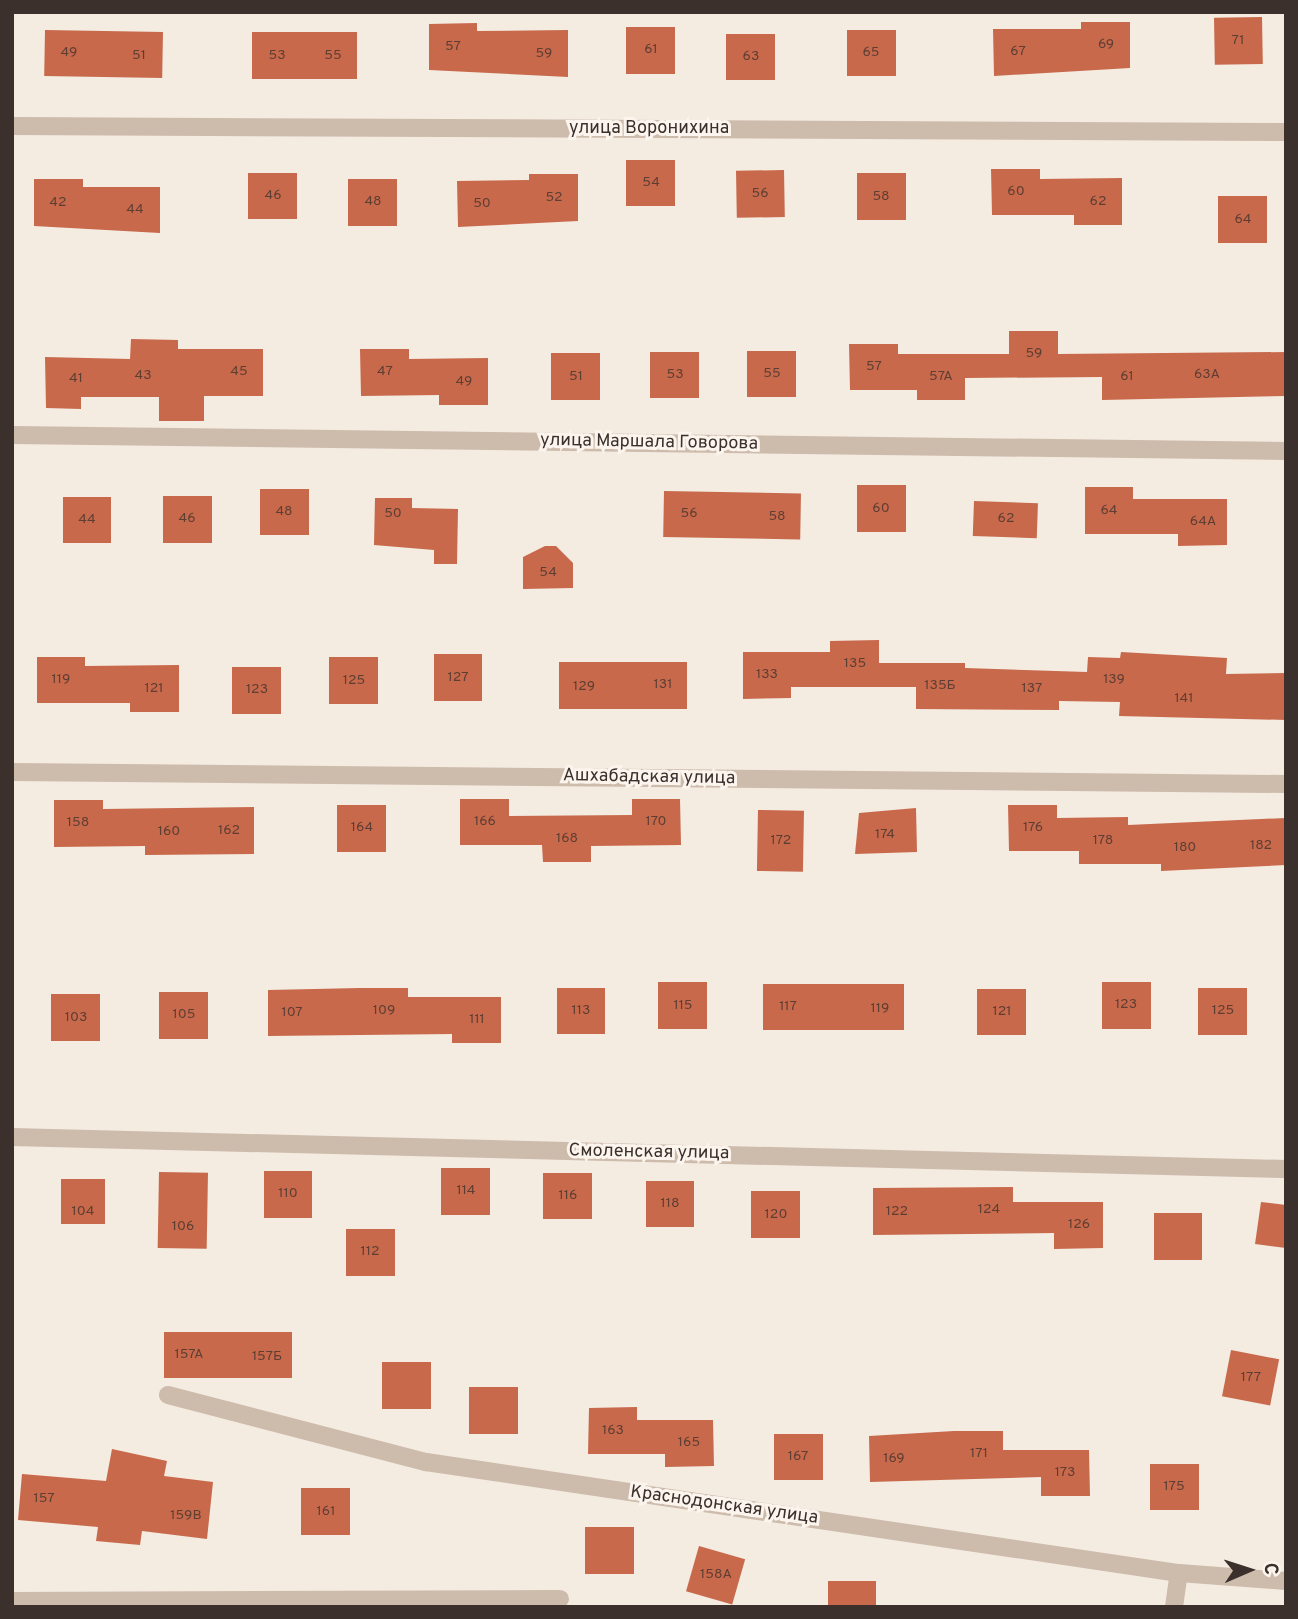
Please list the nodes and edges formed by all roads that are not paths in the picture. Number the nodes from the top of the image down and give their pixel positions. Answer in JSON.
{"nodes":[{"id":1,"x":12,"y":126,"type":"edge"},
{"id":2,"x":1286,"y":132,"type":"edge"},
{"id":3,"x":12,"y":435,"type":"edge"},
{"id":4,"x":1286,"y":451,"type":"edge"},
{"id":5,"x":12,"y":772,"type":"edge"},
{"id":6,"x":1286,"y":784,"type":"edge"},
{"id":7,"x":12,"y":1137,"type":"edge"},
{"id":8,"x":1286,"y":1169,"type":"edge"},
{"id":9,"x":168,"y":1395,"type":"dead end"},
{"id":10,"x":1179,"y":1573,"type":"junction"},
{"id":11,"x":1286,"y":1581,"type":"edge"},
{"id":12,"x":560,"y":1598,"type":"dead end"},
{"id":13,"x":12,"y":1601,"type":"edge"},
{"id":14,"x":1174,"y":1607,"type":"edge"}],
"edges":[{"from":1,"to":2,"type":"street","name":"улица Воронихина"},
{"from":3,"to":4,"type":"street","name":"улица Маршала Говорова"},
{"from":5,"to":6,"type":"street","name":"Ашхабадская улица"},
{"from":7,"to":8,"type":"street","name":"Смоленская улица"},
{"from":9,"to":10,"type":"street","name":"Краснодонская улица"},
{"from":10,"to":11,"type":"street","name":"Краснодонская улица"},
{"from":10,"to":14,"type":"street"},
{"from":12,"to":13,"type":"street"}]}
